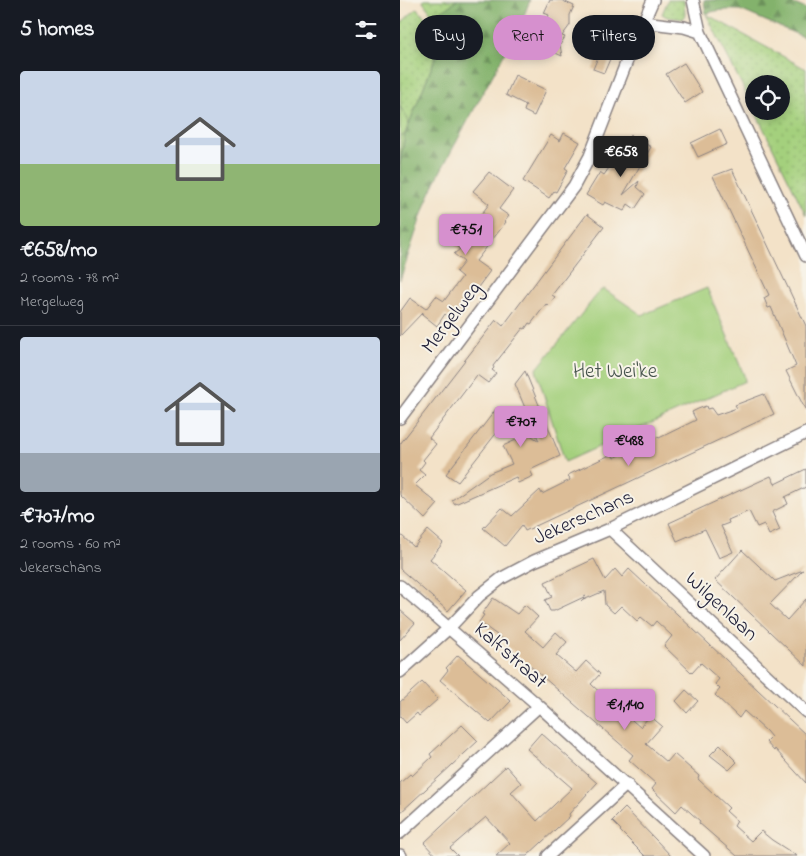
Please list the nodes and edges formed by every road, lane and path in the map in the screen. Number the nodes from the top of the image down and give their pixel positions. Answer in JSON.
{"nodes":[{"id":1,"x":653,"y":0,"type":"edge"},
{"id":2,"x":693,"y":0,"type":"edge"},
{"id":3,"x":646,"y":15,"type":"edge"},
{"id":4,"x":655,"y":23,"type":"edge"},
{"id":5,"x":700,"y":32,"type":"junction"},
{"id":6,"x":628,"y":60,"type":"edge"},
{"id":7,"x":806,"y":256,"type":"edge"},
{"id":8,"x":400,"y":418,"type":"edge"},
{"id":9,"x":806,"y":433,"type":"edge"},
{"id":10,"x":610,"y":529,"type":"junction"},
{"id":11,"x":400,"y":586,"type":"edge"},
{"id":12,"x":449,"y":628,"type":"junction"},
{"id":13,"x":400,"y":672,"type":"edge"},
{"id":14,"x":539,"y":706,"type":"junction"},
{"id":15,"x":806,"y":712,"type":"edge"},
{"id":16,"x":627,"y":784,"type":"junction"},
{"id":17,"x":400,"y":833,"type":"edge"},
{"id":18,"x":548,"y":856,"type":"edge"},
{"id":19,"x":704,"y":856,"type":"edge"}],
"edges":[{"from":1,"to":3,"type":"street","name":"Mergelweg"},
{"from":2,"to":5,"type":"street"},
{"from":4,"to":5,"type":"street"},
{"from":5,"to":7,"type":"street"},
{"from":6,"to":8,"type":"street","name":"Mergelweg"},
{"from":9,"to":10,"type":"street","name":"Jekerschans"},
{"from":10,"to":12,"type":"street","name":"Jekerschans"},
{"from":10,"to":15,"type":"street","name":"Wilgenlaan"},
{"from":11,"to":12,"type":"street","name":"Kalfstraat"},
{"from":12,"to":13,"type":"street","name":"Jekerschans"},
{"from":12,"to":14,"type":"street","name":"Kalfstraat"},
{"from":14,"to":16,"type":"street","name":"Kalfstraat"},
{"from":14,"to":17,"type":"street"},
{"from":16,"to":18,"type":"street"},
{"from":16,"to":19,"type":"street","name":"Kalfstraat"}]}
